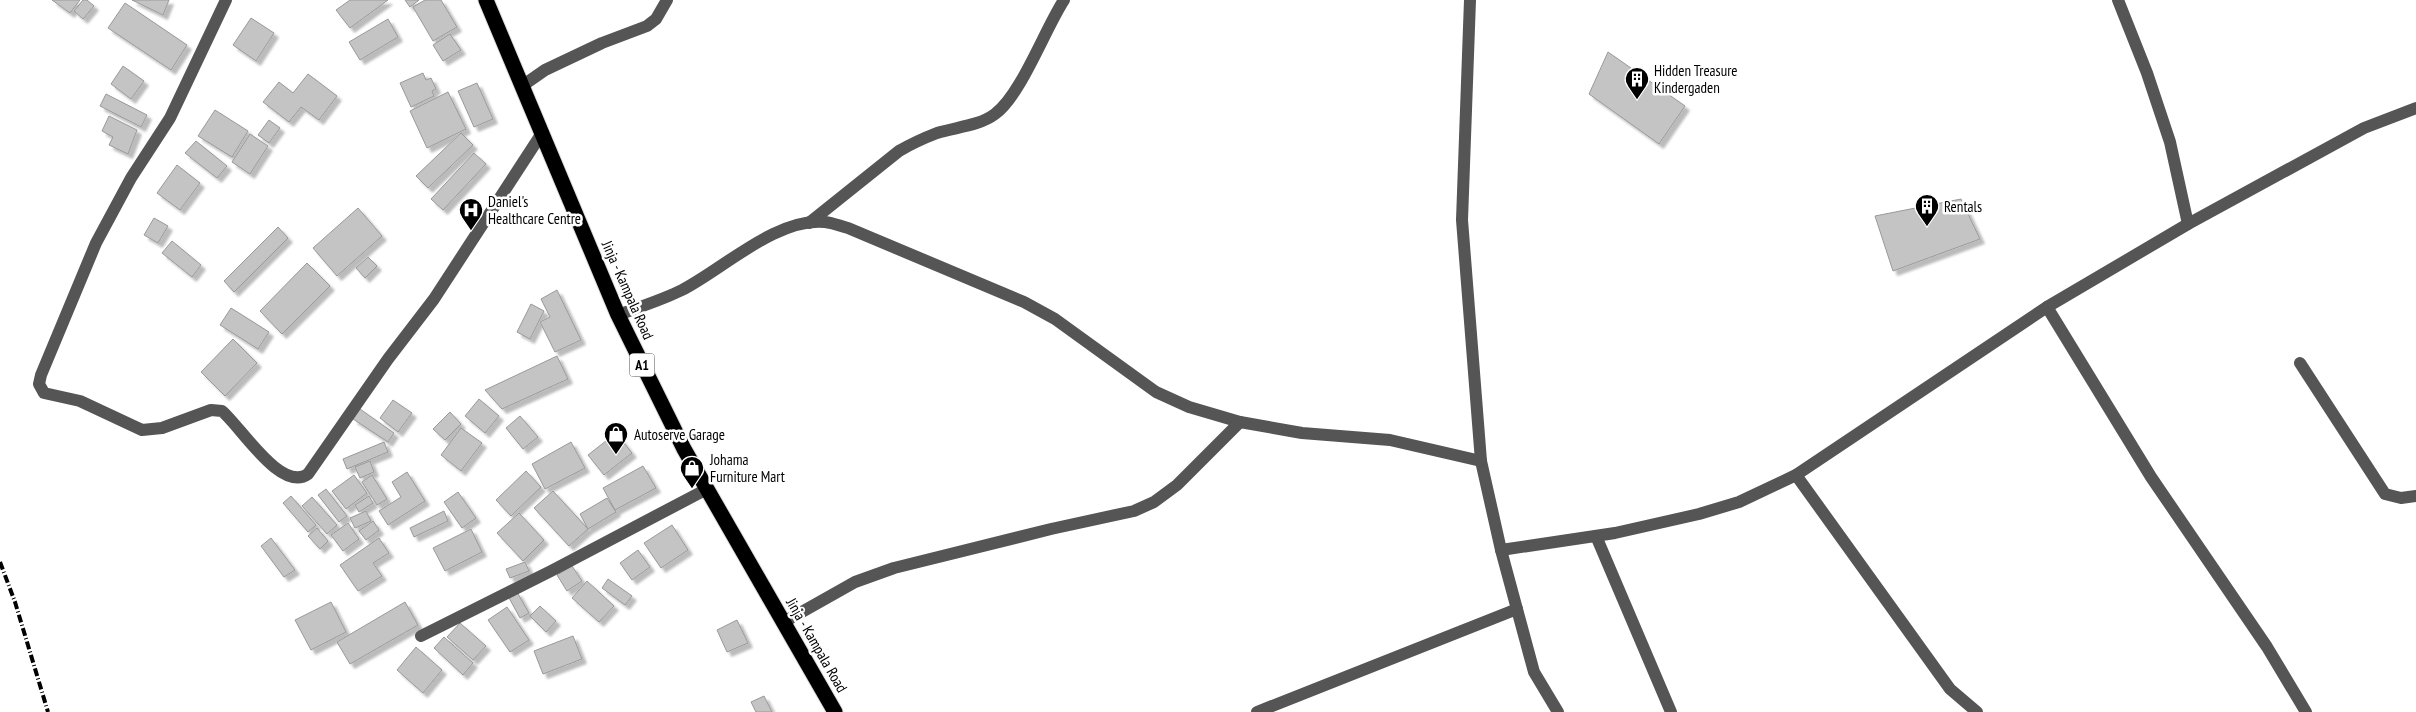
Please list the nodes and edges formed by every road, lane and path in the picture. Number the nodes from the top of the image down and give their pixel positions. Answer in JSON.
{"nodes":[{"id":1,"x":226,"y":0,"type":"edge"},
{"id":2,"x":486,"y":0,"type":"edge"},
{"id":3,"x":667,"y":0,"type":"edge"},
{"id":4,"x":1064,"y":0,"type":"edge"},
{"id":5,"x":1470,"y":0,"type":"edge"},
{"id":6,"x":2118,"y":0,"type":"edge"},
{"id":7,"x":522,"y":86,"type":"junction"},
{"id":8,"x":2416,"y":108,"type":"edge"},
{"id":9,"x":542,"y":133,"type":"junction"},
{"id":10,"x":809,"y":223,"type":"junction"},
{"id":11,"x":2188,"y":224,"type":"junction"},
{"id":12,"x":2047,"y":307,"type":"junction"},
{"id":13,"x":618,"y":315,"type":"junction"},
{"id":14,"x":2300,"y":363,"type":"dead end"},
{"id":15,"x":1240,"y":422,"type":"junction"},
{"id":16,"x":1481,"y":461,"type":"junction"},
{"id":17,"x":1796,"y":475,"type":"junction"},
{"id":18,"x":707,"y":489,"type":"junction"},
{"id":19,"x":2416,"y":496,"type":"edge"},
{"id":20,"x":1596,"y":536,"type":"junction"},
{"id":21,"x":1501,"y":550,"type":"junction"},
{"id":22,"x":1517,"y":609,"type":"junction"},
{"id":23,"x":784,"y":622,"type":"junction"},
{"id":24,"x":420,"y":636,"type":"dead end"},
{"id":25,"x":835,"y":712,"type":"edge"},
{"id":26,"x":1257,"y":712,"type":"edge"},
{"id":27,"x":1558,"y":712,"type":"edge"},
{"id":28,"x":1671,"y":712,"type":"edge"},
{"id":29,"x":1977,"y":712,"type":"edge"},
{"id":30,"x":2306,"y":712,"type":"edge"}],
"edges":[{"from":1,"to":9,"type":"street"},
{"from":2,"to":7,"type":"highway","name":"Jinja - Kampala Road","number":"A1"},
{"from":3,"to":7,"type":"street"},
{"from":4,"to":10,"type":"street"},
{"from":5,"to":16,"type":"street"},
{"from":6,"to":11,"type":"street"},
{"from":7,"to":9,"type":"highway","name":"Jinja - Kampala Road","number":"A1"},
{"from":8,"to":11,"type":"street"},
{"from":9,"to":13,"type":"highway","name":"Jinja - Kampala Road","number":"A1"},
{"from":10,"to":13,"type":"street"},
{"from":10,"to":15,"type":"street"},
{"from":11,"to":12,"type":"street"},
{"from":12,"to":17,"type":"street"},
{"from":12,"to":30,"type":"street"},
{"from":13,"to":18,"type":"highway","name":"Jinja - Kampala Road","number":"A1"},
{"from":14,"to":19,"type":"street"},
{"from":15,"to":16,"type":"street"},
{"from":15,"to":23,"type":"street"},
{"from":16,"to":21,"type":"street"},
{"from":17,"to":20,"type":"street"},
{"from":17,"to":29,"type":"street"},
{"from":18,"to":23,"type":"highway","name":"Jinja - Kampala Road","number":"A1"},
{"from":18,"to":24,"type":"street"},
{"from":20,"to":21,"type":"street"},
{"from":20,"to":28,"type":"street"},
{"from":21,"to":22,"type":"street"},
{"from":22,"to":26,"type":"street"},
{"from":22,"to":27,"type":"street"},
{"from":23,"to":25,"type":"highway","name":"Jinja - Kampala Road","number":"A1"}]}
